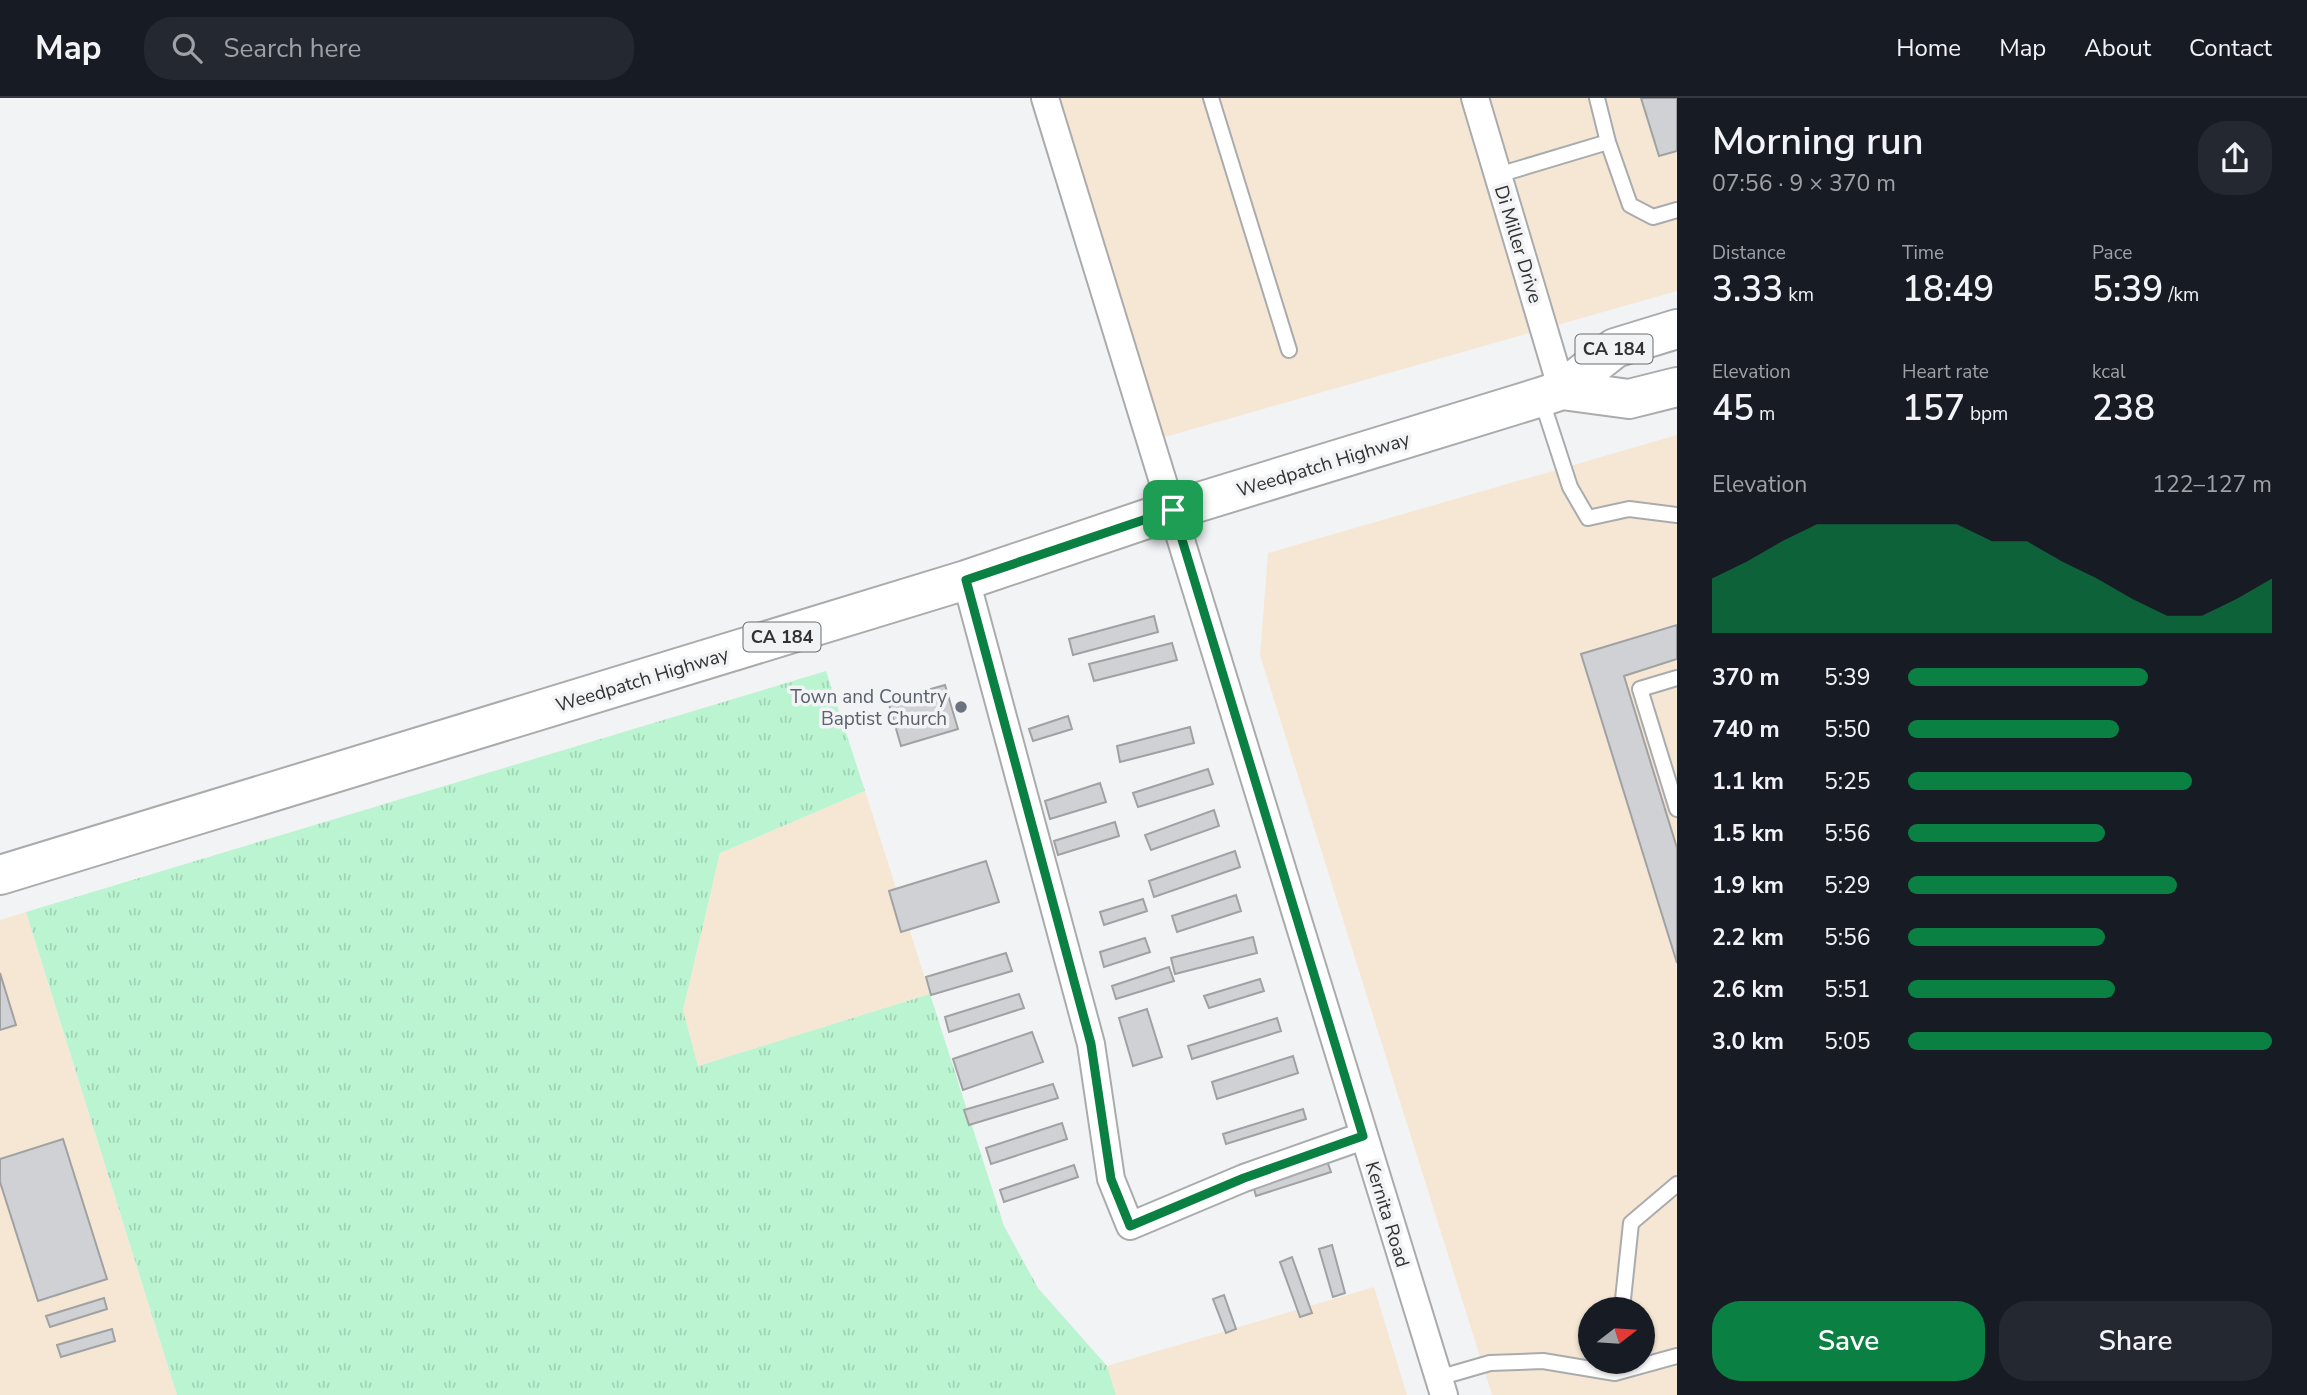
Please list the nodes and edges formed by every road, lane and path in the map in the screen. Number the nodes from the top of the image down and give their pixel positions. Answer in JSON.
{"nodes":[{"id":1,"x":1045,"y":98,"type":"edge"},
{"id":2,"x":1212,"y":98,"type":"edge"},
{"id":3,"x":1475,"y":98,"type":"edge"},
{"id":4,"x":1597,"y":98,"type":"edge"},
{"id":5,"x":1608,"y":142,"type":"junction"},
{"id":6,"x":1498,"y":175,"type":"junction"},
{"id":7,"x":1677,"y":210,"type":"edge"},
{"id":8,"x":1677,"y":329,"type":"edge"},
{"id":9,"x":1289,"y":350,"type":"dead end"},
{"id":10,"x":1677,"y":387,"type":"edge"},
{"id":11,"x":1552,"y":394,"type":"junction"},
{"id":12,"x":1173,"y":510,"type":"junction"},
{"id":13,"x":1677,"y":515,"type":"edge"},
{"id":14,"x":966,"y":580,"type":"junction"},
{"id":15,"x":1677,"y":678,"type":"edge"},
{"id":16,"x":1677,"y":809,"type":"edge"},
{"id":17,"x":0,"y":875,"type":"edge"},
{"id":18,"x":1363,"y":1136,"type":"junction"},
{"id":19,"x":1677,"y":1184,"type":"edge"},
{"id":20,"x":1623,"y":1297,"type":"edge"},
{"id":21,"x":1677,"y":1356,"type":"edge"},
{"id":22,"x":1656,"y":1360,"type":"edge"},
{"id":23,"x":1578,"y":1365,"type":"edge"},
{"id":24,"x":1441,"y":1386,"type":"edge"}],
"edges":[{"from":1,"to":12,"type":"street","name":"Kernita Road"},
{"from":2,"to":9,"type":"lane"},
{"from":3,"to":6,"type":"street","name":"Di Miller Drive"},
{"from":4,"to":5,"type":"lane"},
{"from":5,"to":6,"type":"lane"},
{"from":5,"to":7,"type":"lane"},
{"from":6,"to":11,"type":"street","name":"Di Miller Drive"},
{"from":8,"to":11,"type":"main road","name":"Weedpatch Highway","number":"CA 184"},
{"from":10,"to":11,"type":"main road","name":"Weedpatch Highway","number":"CA 184"},
{"from":11,"to":12,"type":"main road","name":"Weedpatch Highway","number":"CA 184"},
{"from":11,"to":13,"type":"lane"},
{"from":12,"to":14,"type":"main road","name":"Weedpatch Highway","number":"CA 184"},
{"from":12,"to":18,"type":"street","name":"Kernita Road"},
{"from":14,"to":17,"type":"main road","name":"Weedpatch Highway","number":"CA 184"},
{"from":14,"to":18,"type":"street"},
{"from":15,"to":16,"type":"lane"},
{"from":18,"to":24,"type":"street","name":"Kernita Road"},
{"from":19,"to":20,"type":"lane"},
{"from":21,"to":22,"type":"lane"},
{"from":23,"to":24,"type":"lane"}]}
